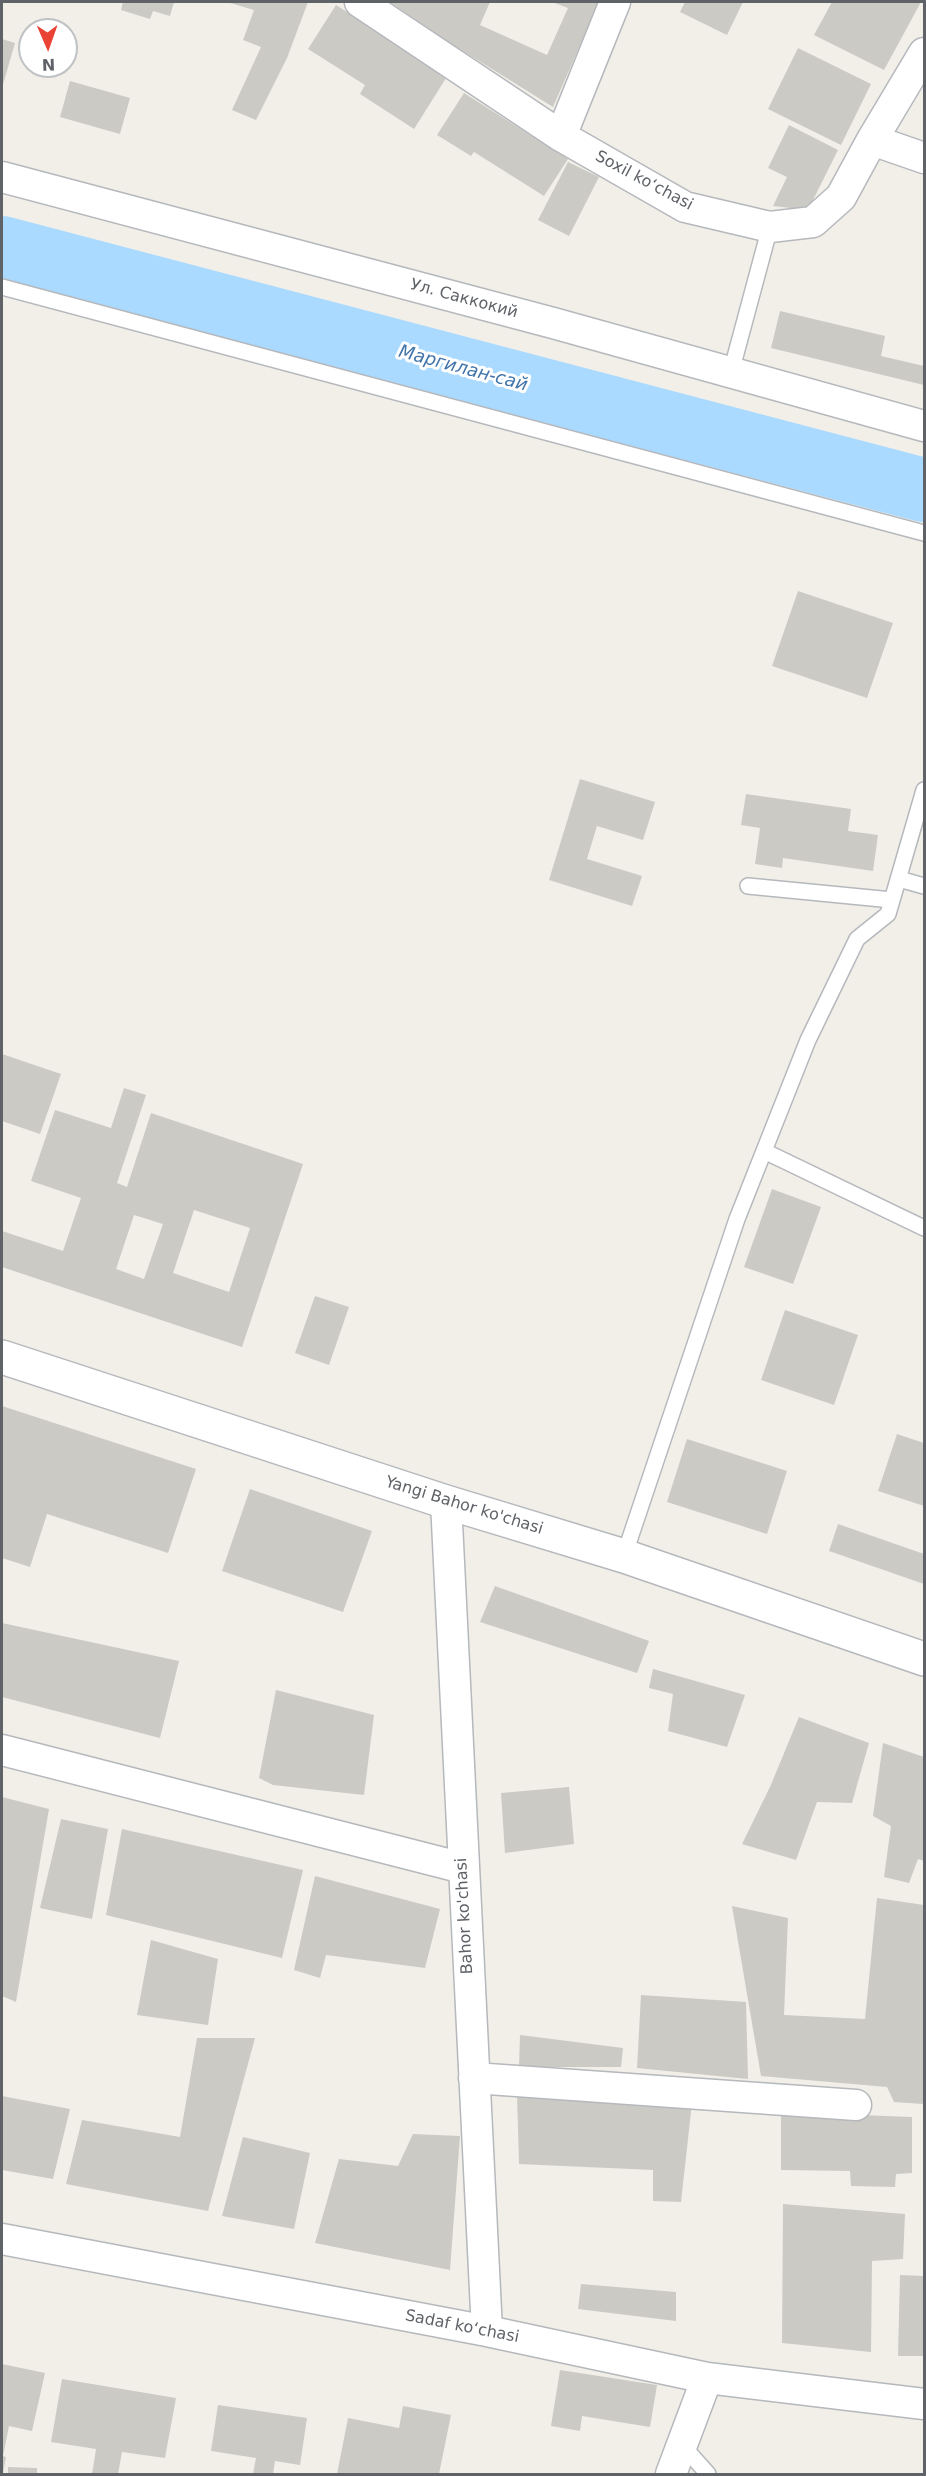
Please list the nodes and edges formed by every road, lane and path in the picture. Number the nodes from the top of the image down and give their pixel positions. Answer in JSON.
{"nodes":[{"id":1,"x":360,"y":2,"type":"edge"},
{"id":2,"x":615,"y":2,"type":"edge"},
{"id":3,"x":924,"y":53,"type":"edge"},
{"id":4,"x":561,"y":136,"type":"junction"},
{"id":5,"x":872,"y":140,"type":"junction"},
{"id":6,"x":924,"y":158,"type":"edge"},
{"id":7,"x":2,"y":177,"type":"edge"},
{"id":8,"x":770,"y":227,"type":"junction"},
{"id":9,"x":2,"y":287,"type":"edge"},
{"id":10,"x":731,"y":372,"type":"junction"},
{"id":11,"x":924,"y":426,"type":"edge"},
{"id":12,"x":924,"y":533,"type":"edge"},
{"id":13,"x":924,"y":790,"type":"edge"},
{"id":14,"x":899,"y":879,"type":"junction"},
{"id":15,"x":748,"y":886,"type":"dead end"},
{"id":16,"x":924,"y":886,"type":"edge"},
{"id":17,"x":892,"y":900,"type":"junction"},
{"id":18,"x":765,"y":1150,"type":"junction"},
{"id":19,"x":924,"y":1228,"type":"edge"},
{"id":20,"x":2,"y":1357,"type":"edge"},
{"id":21,"x":446,"y":1502,"type":"junction"},
{"id":22,"x":624,"y":1556,"type":"junction"},
{"id":23,"x":924,"y":1659,"type":"edge"},
{"id":24,"x":2,"y":1750,"type":"edge"},
{"id":25,"x":463,"y":1868,"type":"junction"},
{"id":26,"x":474,"y":2078,"type":"junction"},
{"id":27,"x":856,"y":2105,"type":"dead end"},
{"id":28,"x":2,"y":2240,"type":"edge"},
{"id":29,"x":487,"y":2331,"type":"junction"},
{"id":30,"x":706,"y":2378,"type":"junction"},
{"id":31,"x":924,"y":2404,"type":"edge"},
{"id":32,"x":683,"y":2446,"type":"junction"},
{"id":33,"x":671,"y":2475,"type":"edge"},
{"id":34,"x":708,"y":2475,"type":"edge"}],
"edges":[{"from":1,"to":4,"type":"street","name":"Soxil koʻchasi"},
{"from":2,"to":4,"type":"street"},
{"from":3,"to":5,"type":"street","name":"Soxil koʻchasi"},
{"from":4,"to":8,"type":"street","name":"Soxil koʻchasi"},
{"from":5,"to":6,"type":"street"},
{"from":5,"to":8,"type":"street","name":"Soxil koʻchasi"},
{"from":7,"to":10,"type":"street","name":"Ул. Саккокий"},
{"from":8,"to":10,"type":"lane"},
{"from":9,"to":12,"type":"lane"},
{"from":10,"to":11,"type":"street","name":"Ул. Саккокий"},
{"from":13,"to":14,"type":"lane"},
{"from":14,"to":16,"type":"lane"},
{"from":14,"to":17,"type":"lane"},
{"from":15,"to":17,"type":"lane"},
{"from":17,"to":18,"type":"lane"},
{"from":18,"to":19,"type":"lane"},
{"from":18,"to":22,"type":"lane"},
{"from":20,"to":21,"type":"street","name":"Yangi Bahor ko'chasi"},
{"from":21,"to":22,"type":"street","name":"Yangi Bahor ko'chasi"},
{"from":21,"to":25,"type":"street","name":"Bahor ko'chasi"},
{"from":22,"to":23,"type":"street","name":"Yangi Bahor ko'chasi"},
{"from":24,"to":25,"type":"street"},
{"from":25,"to":26,"type":"street","name":"Bahor ko'chasi"},
{"from":26,"to":27,"type":"street"},
{"from":26,"to":29,"type":"street","name":"Bahor ko'chasi"},
{"from":28,"to":29,"type":"street","name":"Sadaf koʻchasi"},
{"from":29,"to":30,"type":"street","name":"Sadaf koʻchasi"},
{"from":30,"to":31,"type":"street","name":"Sadaf koʻchasi"},
{"from":30,"to":32,"type":"street"},
{"from":32,"to":33,"type":"street"},
{"from":32,"to":34,"type":"lane"}]}
